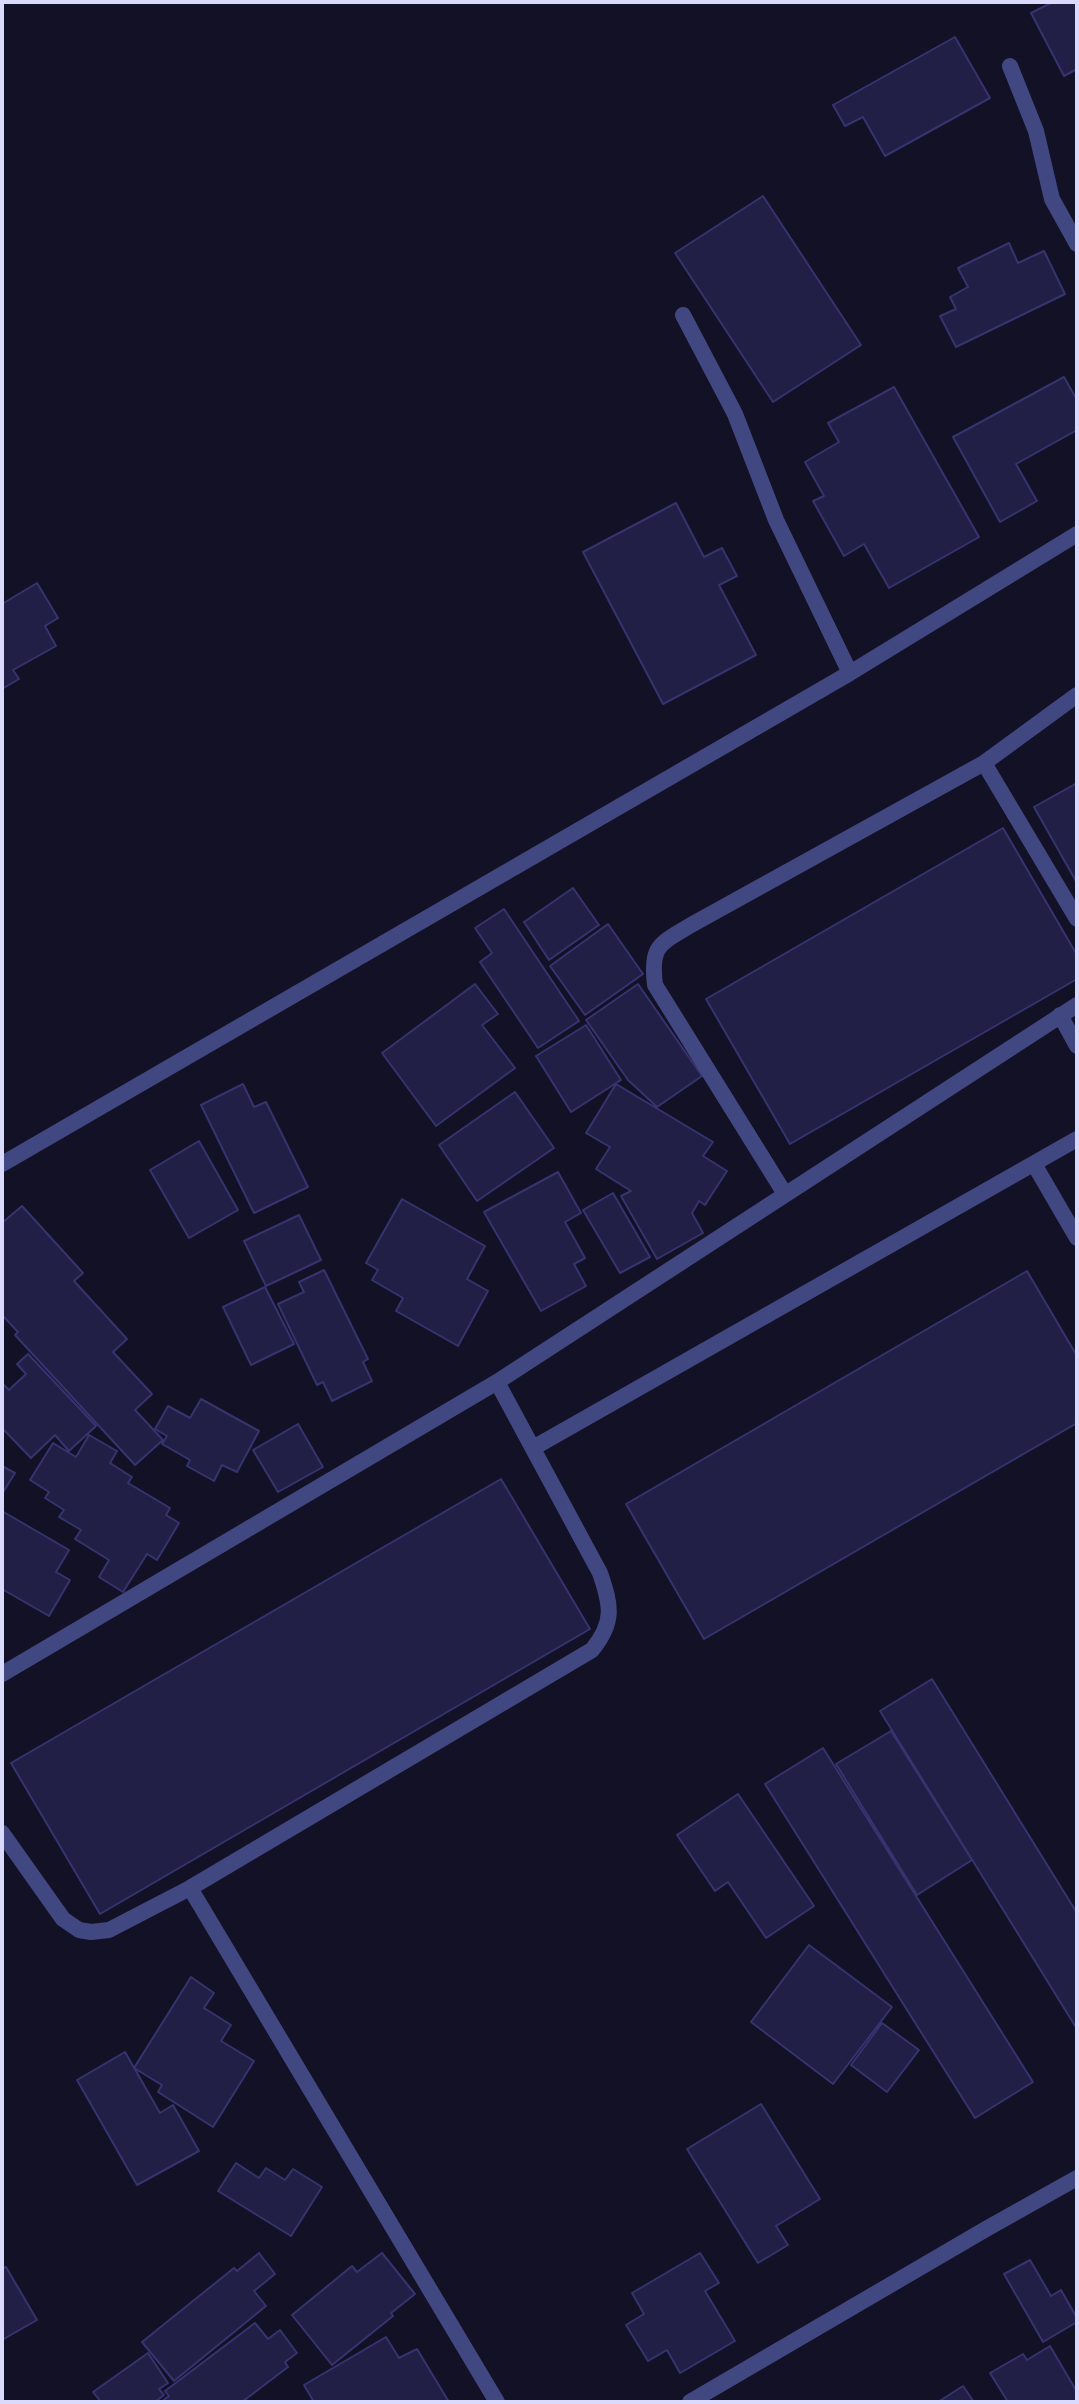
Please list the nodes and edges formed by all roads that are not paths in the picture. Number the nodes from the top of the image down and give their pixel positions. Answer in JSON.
{"nodes":[{"id":1,"x":1010,"y":66,"type":"dead end"},
{"id":2,"x":1077,"y":244,"type":"edge"},
{"id":3,"x":683,"y":315,"type":"dead end"},
{"id":4,"x":1077,"y":534,"type":"edge"},
{"id":5,"x":850,"y":673,"type":"junction"},
{"id":6,"x":1077,"y":695,"type":"edge"},
{"id":7,"x":984,"y":763,"type":"junction"},
{"id":8,"x":1077,"y":919,"type":"edge"},
{"id":9,"x":1077,"y":1005,"type":"edge"},
{"id":10,"x":1060,"y":1015,"type":"junction"},
{"id":11,"x":1077,"y":1046,"type":"edge"},
{"id":12,"x":1077,"y":1139,"type":"edge"},
{"id":13,"x":2,"y":1164,"type":"edge"},
{"id":14,"x":1034,"y":1164,"type":"junction"},
{"id":15,"x":785,"y":1194,"type":"junction"},
{"id":16,"x":1077,"y":1238,"type":"edge"},
{"id":17,"x":497,"y":1382,"type":"junction"},
{"id":18,"x":533,"y":1448,"type":"junction"},
{"id":19,"x":2,"y":1674,"type":"edge"},
{"id":20,"x":2,"y":1833,"type":"edge"},
{"id":21,"x":190,"y":1888,"type":"junction"},
{"id":22,"x":1077,"y":2178,"type":"edge"},
{"id":23,"x":497,"y":2402,"type":"edge"},
{"id":24,"x":690,"y":2402,"type":"edge"}],
"edges":[{"from":1,"to":2,"type":"street"},
{"from":3,"to":5,"type":"street"},
{"from":4,"to":5,"type":"street"},
{"from":5,"to":13,"type":"street"},
{"from":6,"to":7,"type":"street"},
{"from":7,"to":8,"type":"street"},
{"from":7,"to":15,"type":"street"},
{"from":9,"to":10,"type":"street"},
{"from":10,"to":11,"type":"street"},
{"from":10,"to":15,"type":"street"},
{"from":12,"to":14,"type":"street"},
{"from":14,"to":16,"type":"street"},
{"from":14,"to":18,"type":"street"},
{"from":15,"to":17,"type":"street"},
{"from":17,"to":18,"type":"street"},
{"from":17,"to":19,"type":"street"},
{"from":18,"to":21,"type":"street"},
{"from":20,"to":21,"type":"street"},
{"from":21,"to":23,"type":"street"},
{"from":22,"to":24,"type":"street"}]}
